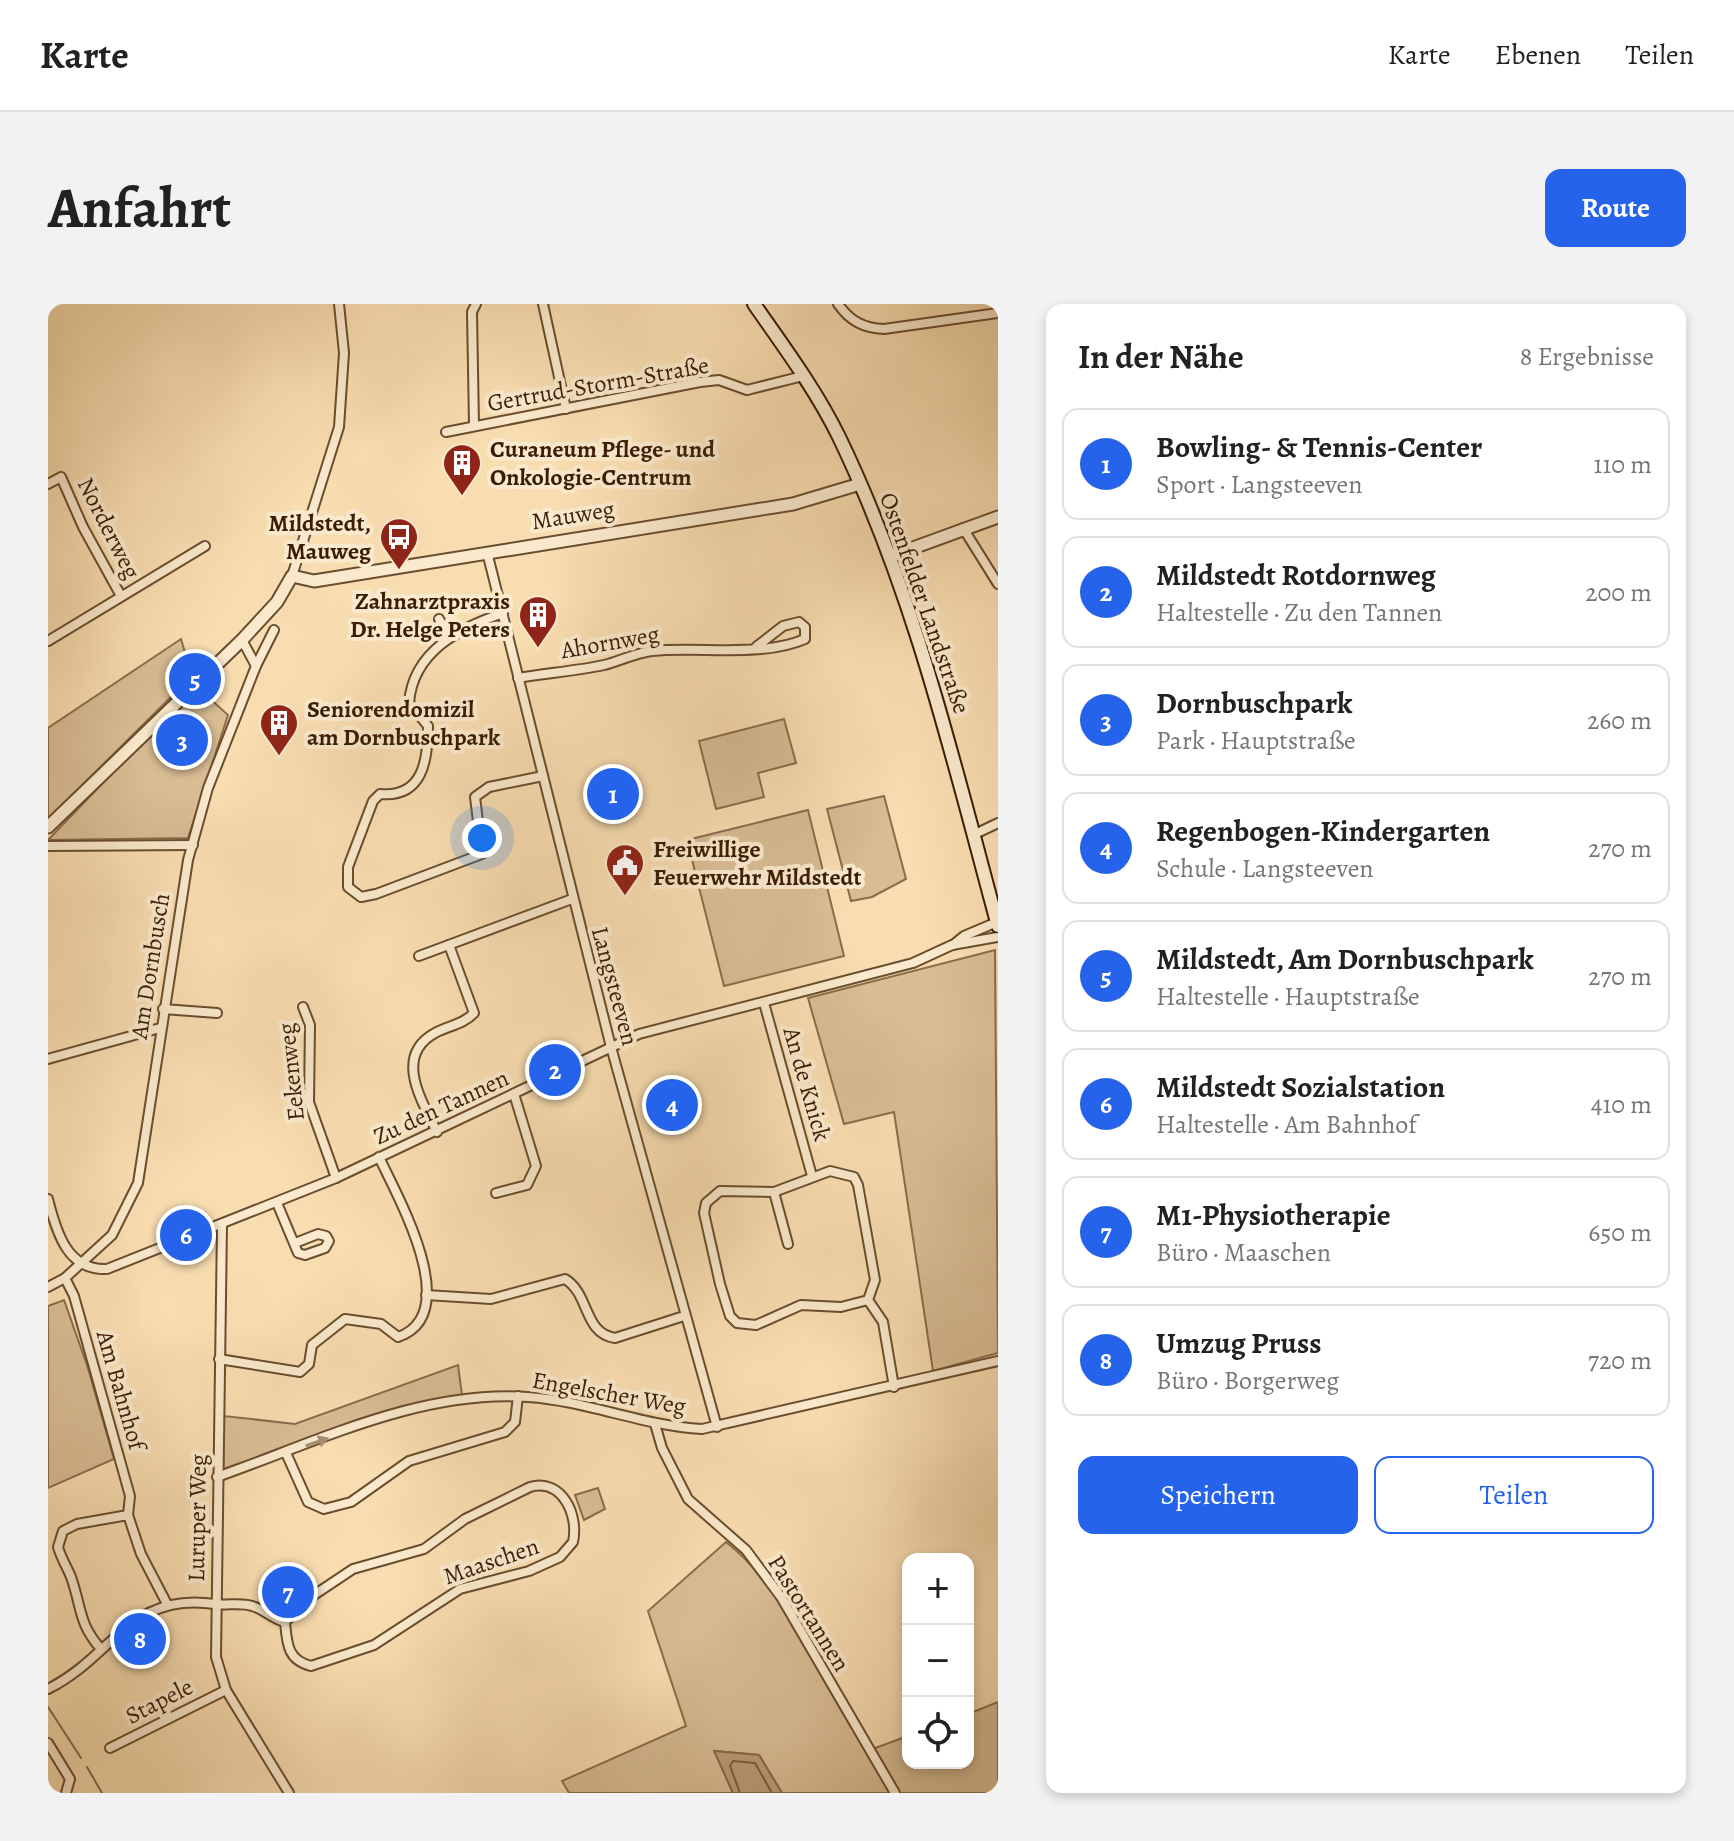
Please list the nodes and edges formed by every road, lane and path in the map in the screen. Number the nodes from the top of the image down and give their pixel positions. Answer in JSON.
{"nodes":[{"id":1,"x":339,"y":304,"type":"edge"},
{"id":2,"x":476,"y":304,"type":"edge"},
{"id":3,"x":543,"y":304,"type":"edge"},
{"id":4,"x":754,"y":304,"type":"edge"},
{"id":5,"x":838,"y":304,"type":"edge"},
{"id":6,"x":998,"y":313,"type":"edge"},
{"id":7,"x":803,"y":376,"type":"junction"},
{"id":8,"x":566,"y":409,"type":"junction"},
{"id":9,"x":474,"y":425,"type":"junction"},
{"id":10,"x":446,"y":432,"type":"dead end"},
{"id":11,"x":48,"y":484,"type":"edge"},
{"id":12,"x":860,"y":484,"type":"junction"},
{"id":13,"x":998,"y":517,"type":"edge"},
{"id":14,"x":963,"y":528,"type":"junction"},
{"id":15,"x":205,"y":546,"type":"dead end"},
{"id":16,"x":487,"y":552,"type":"junction"},
{"id":17,"x":891,"y":556,"type":"junction"},
{"id":18,"x":292,"y":576,"type":"junction"},
{"id":19,"x":998,"y":584,"type":"edge"},
{"id":20,"x":121,"y":596,"type":"junction"},
{"id":21,"x":503,"y":613,"type":"junction"},
{"id":22,"x":439,"y":619,"type":"dead end"},
{"id":23,"x":274,"y":630,"type":"dead end"},
{"id":24,"x":449,"y":637,"type":"junction"},
{"id":25,"x":242,"y":640,"type":"junction"},
{"id":26,"x":48,"y":641,"type":"edge"},
{"id":27,"x":756,"y":647,"type":"junction"},
{"id":28,"x":256,"y":666,"type":"junction"},
{"id":29,"x":518,"y":678,"type":"junction"},
{"id":30,"x":543,"y":776,"type":"junction"},
{"id":31,"x":998,"y":823,"type":"edge"},
{"id":32,"x":48,"y":827,"type":"edge"},
{"id":33,"x":975,"y":834,"type":"junction"},
{"id":34,"x":193,"y":845,"type":"junction"},
{"id":35,"x":48,"y":846,"type":"edge"},
{"id":36,"x":572,"y":899,"type":"junction"},
{"id":37,"x":998,"y":924,"type":"edge"},
{"id":38,"x":998,"y":937,"type":"edge"},
{"id":39,"x":449,"y":945,"type":"junction"},
{"id":40,"x":952,"y":945,"type":"junction"},
{"id":41,"x":419,"y":956,"type":"dead end"},
{"id":42,"x":764,"y":1003,"type":"junction"},
{"id":43,"x":303,"y":1007,"type":"dead end"},
{"id":44,"x":163,"y":1009,"type":"junction"},
{"id":45,"x":217,"y":1013,"type":"dead end"},
{"id":46,"x":160,"y":1028,"type":"junction"},
{"id":47,"x":611,"y":1047,"type":"junction"},
{"id":48,"x":48,"y":1059,"type":"edge"},
{"id":49,"x":514,"y":1094,"type":"junction"},
{"id":50,"x":437,"y":1132,"type":"junction"},
{"id":51,"x":379,"y":1157,"type":"junction"},
{"id":52,"x":812,"y":1176,"type":"junction"},
{"id":53,"x":336,"y":1178,"type":"junction"},
{"id":54,"x":774,"y":1192,"type":"junction"},
{"id":55,"x":496,"y":1193,"type":"dead end"},
{"id":56,"x":48,"y":1199,"type":"edge"},
{"id":57,"x":277,"y":1203,"type":"junction"},
{"id":58,"x":222,"y":1225,"type":"junction"},
{"id":59,"x":295,"y":1243,"type":"dead end"},
{"id":60,"x":788,"y":1244,"type":"dead end"},
{"id":61,"x":82,"y":1263,"type":"junction"},
{"id":62,"x":65,"y":1278,"type":"junction"},
{"id":63,"x":48,"y":1287,"type":"edge"},
{"id":64,"x":426,"y":1295,"type":"junction"},
{"id":65,"x":868,"y":1300,"type":"junction"},
{"id":66,"x":684,"y":1316,"type":"junction"},
{"id":67,"x":219,"y":1359,"type":"junction"},
{"id":68,"x":998,"y":1361,"type":"edge"},
{"id":69,"x":894,"y":1387,"type":"junction"},
{"id":70,"x":518,"y":1396,"type":"junction"},
{"id":71,"x":655,"y":1424,"type":"junction"},
{"id":72,"x":717,"y":1427,"type":"junction"},
{"id":73,"x":286,"y":1453,"type":"junction"},
{"id":74,"x":217,"y":1477,"type":"junction"},
{"id":75,"x":128,"y":1515,"type":"junction"},
{"id":76,"x":167,"y":1604,"type":"junction"},
{"id":77,"x":215,"y":1604,"type":"junction"},
{"id":78,"x":285,"y":1622,"type":"junction"},
{"id":79,"x":101,"y":1649,"type":"junction"},
{"id":80,"x":48,"y":1689,"type":"edge"},
{"id":81,"x":226,"y":1690,"type":"junction"},
{"id":82,"x":48,"y":1743,"type":"edge"},
{"id":83,"x":110,"y":1748,"type":"dead end"},
{"id":84,"x":66,"y":1793,"type":"edge"},
{"id":85,"x":289,"y":1793,"type":"edge"},
{"id":86,"x":895,"y":1793,"type":"edge"}],
"edges":[{"from":1,"to":18,"type":"street"},
{"from":2,"to":9,"type":"street"},
{"from":3,"to":8,"type":"street"},
{"from":4,"to":7,"type":"main road","name":"Ostenfelder Landstraße"},
{"from":5,"to":6,"type":"street"},
{"from":7,"to":8,"type":"street","name":"Gertrud-Storm-Straße"},
{"from":7,"to":12,"type":"main road","name":"Ostenfelder Landstraße"},
{"from":8,"to":9,"type":"street","name":"Gertrud-Storm-Straße"},
{"from":9,"to":10,"type":"street","name":"Gertrud-Storm-Straße"},
{"from":11,"to":20,"type":"street","name":"Norderweg"},
{"from":12,"to":16,"type":"street","name":"Mauweg"},
{"from":12,"to":17,"type":"main road","name":"Ostenfelder Landstraße"},
{"from":13,"to":14,"type":"street"},
{"from":14,"to":17,"type":"street"},
{"from":14,"to":19,"type":"street"},
{"from":15,"to":20,"type":"street"},
{"from":16,"to":18,"type":"street","name":"Mauweg"},
{"from":16,"to":21,"type":"street","name":"Langsteeven"},
{"from":17,"to":33,"type":"main road","name":"Ostenfelder Landstraße"},
{"from":18,"to":25,"type":"street"},
{"from":20,"to":26,"type":"street"},
{"from":21,"to":24,"type":"street"},
{"from":21,"to":29,"type":"street","name":"Langsteeven"},
{"from":22,"to":24,"type":"street"},
{"from":23,"to":28,"type":"street","name":"Am Dornbusch"},
{"from":24,"to":30,"type":"street"},
{"from":25,"to":28,"type":"street"},
{"from":25,"to":32,"type":"street"},
{"from":27,"to":27,"type":"street","name":"Ahornweg"},
{"from":27,"to":29,"type":"street","name":"Ahornweg"},
{"from":28,"to":34,"type":"street","name":"Am Dornbusch"},
{"from":29,"to":30,"type":"street","name":"Langsteeven"},
{"from":30,"to":36,"type":"street","name":"Langsteeven"},
{"from":31,"to":33,"type":"street"},
{"from":33,"to":37,"type":"main road","name":"Ostenfelder Landstraße"},
{"from":34,"to":35,"type":"street"},
{"from":34,"to":44,"type":"street","name":"Am Dornbusch"},
{"from":36,"to":39,"type":"street"},
{"from":36,"to":47,"type":"street","name":"Langsteeven"},
{"from":37,"to":40,"type":"street","name":"Zu den Tannen"},
{"from":38,"to":40,"type":"street","name":"Zu den Tannen"},
{"from":39,"to":41,"type":"street"},
{"from":39,"to":50,"type":"street"},
{"from":40,"to":42,"type":"street","name":"Zu den Tannen"},
{"from":42,"to":47,"type":"street","name":"Zu den Tannen"},
{"from":42,"to":52,"type":"street","name":"An de Knick"},
{"from":43,"to":53,"type":"street","name":"Eekenweg"},
{"from":44,"to":45,"type":"street"},
{"from":44,"to":46,"type":"street","name":"Am Dornbusch"},
{"from":46,"to":48,"type":"street"},
{"from":46,"to":61,"type":"street","name":"Am Dornbusch"},
{"from":47,"to":49,"type":"street","name":"Zu den Tannen"},
{"from":47,"to":66,"type":"street","name":"Langsteeven"},
{"from":49,"to":50,"type":"street","name":"Zu den Tannen"},
{"from":49,"to":55,"type":"street"},
{"from":50,"to":51,"type":"street","name":"Zu den Tannen"},
{"from":51,"to":53,"type":"street","name":"Zu den Tannen"},
{"from":51,"to":64,"type":"street"},
{"from":52,"to":54,"type":"street","name":"An de Knick"},
{"from":52,"to":65,"type":"street","name":"An de Knick"},
{"from":53,"to":57,"type":"street","name":"Zu den Tannen"},
{"from":54,"to":60,"type":"street"},
{"from":54,"to":65,"type":"street","name":"An de Knick"},
{"from":56,"to":61,"type":"street"},
{"from":57,"to":58,"type":"street","name":"Zu den Tannen"},
{"from":57,"to":59,"type":"street"},
{"from":58,"to":61,"type":"street"},
{"from":58,"to":67,"type":"street","name":"Luruper Weg"},
{"from":61,"to":62,"type":"street","name":"Am Dornbusch"},
{"from":62,"to":63,"type":"street","name":"Am Dornbusch"},
{"from":62,"to":75,"type":"street","name":"Am Bahnhof"},
{"from":64,"to":66,"type":"street"},
{"from":64,"to":67,"type":"street"},
{"from":65,"to":69,"type":"street"},
{"from":66,"to":72,"type":"street","name":"Langsteeven"},
{"from":67,"to":74,"type":"street","name":"Luruper Weg"},
{"from":68,"to":69,"type":"street","name":"Engelscher Weg"},
{"from":69,"to":72,"type":"street","name":"Engelscher Weg"},
{"from":70,"to":71,"type":"street","name":"Engelscher Weg"},
{"from":73,"to":70,"type":"street","name":"Engelscher Weg","one_way":true},
{"from":70,"to":73,"type":"street"},
{"from":71,"to":72,"type":"street","name":"Engelscher Weg"},
{"from":71,"to":86,"type":"street","name":"Pastortannen"},
{"from":73,"to":74,"type":"street","name":"Engelscher Weg"},
{"from":74,"to":77,"type":"street","name":"Luruper Weg"},
{"from":75,"to":76,"type":"street","name":"Am Bahnhof"},
{"from":75,"to":79,"type":"street"},
{"from":76,"to":77,"type":"street"},
{"from":76,"to":79,"type":"street"},
{"from":77,"to":78,"type":"street"},
{"from":77,"to":81,"type":"street","name":"Luruper Weg"},
{"from":78,"to":78,"type":"street","name":"Maaschen"},
{"from":79,"to":80,"type":"street"},
{"from":81,"to":83,"type":"street","name":"Stapele"},
{"from":81,"to":85,"type":"street","name":"Luruper Weg"},
{"from":82,"to":84,"type":"street"}]}
